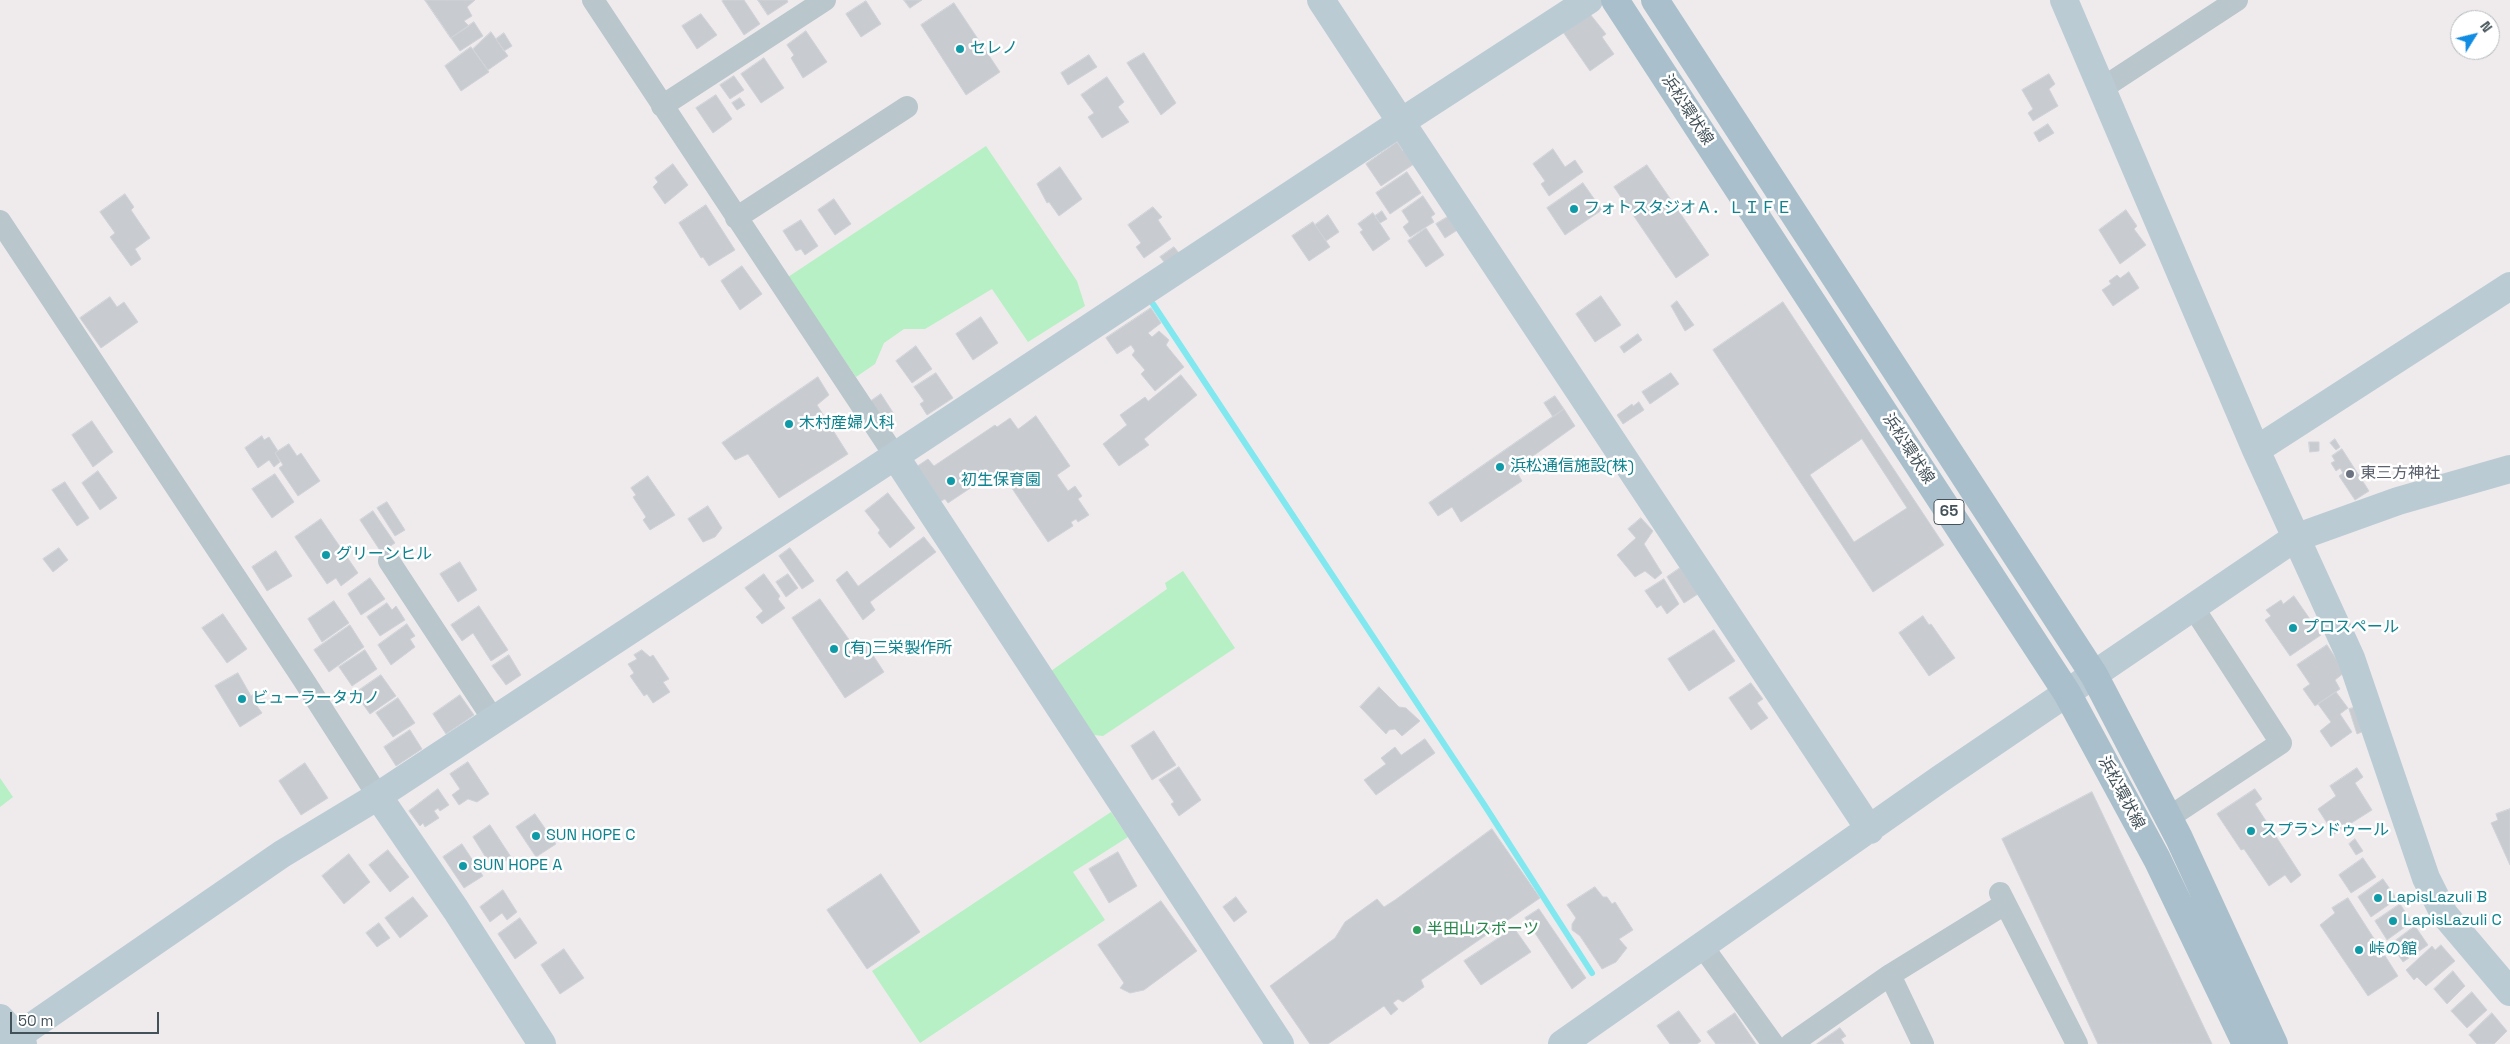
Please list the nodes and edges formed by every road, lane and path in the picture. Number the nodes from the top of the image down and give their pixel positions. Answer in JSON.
{"nodes":[{"id":1,"x":592,"y":0,"type":"edge"},
{"id":2,"x":825,"y":0,"type":"edge"},
{"id":3,"x":1321,"y":0,"type":"edge"},
{"id":4,"x":1590,"y":0,"type":"edge"},
{"id":5,"x":1615,"y":0,"type":"edge"},
{"id":6,"x":1654,"y":0,"type":"edge"},
{"id":7,"x":2064,"y":0,"type":"edge"},
{"id":8,"x":2237,"y":0,"type":"edge"},
{"id":9,"x":2101,"y":89,"type":"junction"},
{"id":10,"x":662,"y":106,"type":"junction"},
{"id":11,"x":908,"y":107,"type":"dead end"},
{"id":12,"x":1401,"y":122,"type":"junction"},
{"id":13,"x":736,"y":218,"type":"junction"},
{"id":14,"x":0,"y":221,"type":"edge"},
{"id":15,"x":2510,"y":286,"type":"edge"},
{"id":16,"x":2256,"y":450,"type":"junction"},
{"id":17,"x":894,"y":456,"type":"junction"},
{"id":18,"x":2510,"y":469,"type":"edge"},
{"id":19,"x":2295,"y":538,"type":"junction"},
{"id":20,"x":389,"y":561,"type":"dead end"},
{"id":21,"x":2193,"y":607,"type":"junction"},
{"id":22,"x":2094,"y":675,"type":"junction"},
{"id":23,"x":2068,"y":693,"type":"junction"},
{"id":24,"x":493,"y":719,"type":"junction"},
{"id":25,"x":378,"y":796,"type":"junction"},
{"id":26,"x":2168,"y":818,"type":"junction"},
{"id":27,"x":1870,"y":830,"type":"junction"},
{"id":28,"x":1702,"y":946,"type":"junction"},
{"id":29,"x":1890,"y":975,"type":"junction"},
{"id":30,"x":2510,"y":992,"type":"edge"},
{"id":31,"x":12,"y":1036,"type":"edge"},
{"id":32,"x":542,"y":1044,"type":"edge"},
{"id":33,"x":1280,"y":1044,"type":"edge"},
{"id":34,"x":1562,"y":1044,"type":"edge"},
{"id":35,"x":1773,"y":1044,"type":"edge"},
{"id":36,"x":1791,"y":1044,"type":"edge"},
{"id":37,"x":1923,"y":1044,"type":"edge"},
{"id":38,"x":2077,"y":1044,"type":"edge"},
{"id":39,"x":2246,"y":1044,"type":"edge"},
{"id":40,"x":2274,"y":1044,"type":"edge"}],
"edges":[{"from":1,"to":10,"type":"street"},
{"from":2,"to":10,"type":"street"},
{"from":3,"to":12,"type":"street"},
{"from":4,"to":12,"type":"street"},
{"from":5,"to":23,"type":"main road","name":"浜松環状線","number":"65"},
{"from":6,"to":22,"type":"main road","name":"浜松環状線","number":"65"},
{"from":7,"to":9,"type":"street"},
{"from":8,"to":9,"type":"street"},
{"from":9,"to":16,"type":"street"},
{"from":10,"to":13,"type":"street"},
{"from":11,"to":13,"type":"street"},
{"from":12,"to":17,"type":"street"},
{"from":12,"to":27,"type":"street"},
{"from":13,"to":17,"type":"street"},
{"from":14,"to":25,"type":"street"},
{"from":15,"to":16,"type":"street"},
{"from":16,"to":19,"type":"street"},
{"from":17,"to":24,"type":"street"},
{"from":17,"to":33,"type":"street"},
{"from":18,"to":19,"type":"street"},
{"from":19,"to":21,"type":"street"},
{"from":19,"to":30,"type":"street"},
{"from":20,"to":24,"type":"street"},
{"from":21,"to":22,"type":"street"},
{"from":21,"to":26,"type":"street"},
{"from":22,"to":23,"type":"street"},
{"from":22,"to":26,"type":"main road","name":"浜松環状線","number":"65"},
{"from":23,"to":27,"type":"street"},
{"from":23,"to":39,"type":"main road","name":"浜松環状線","number":"65"},
{"from":24,"to":25,"type":"street"},
{"from":25,"to":31,"type":"street"},
{"from":25,"to":32,"type":"street"},
{"from":26,"to":40,"type":"main road","name":"浜松環状線","number":"65"},
{"from":27,"to":28,"type":"street"},
{"from":28,"to":34,"type":"street"},
{"from":28,"to":35,"type":"street"},
{"from":29,"to":36,"type":"street"},
{"from":29,"to":37,"type":"street"},
{"from":29,"to":38,"type":"street"}]}
